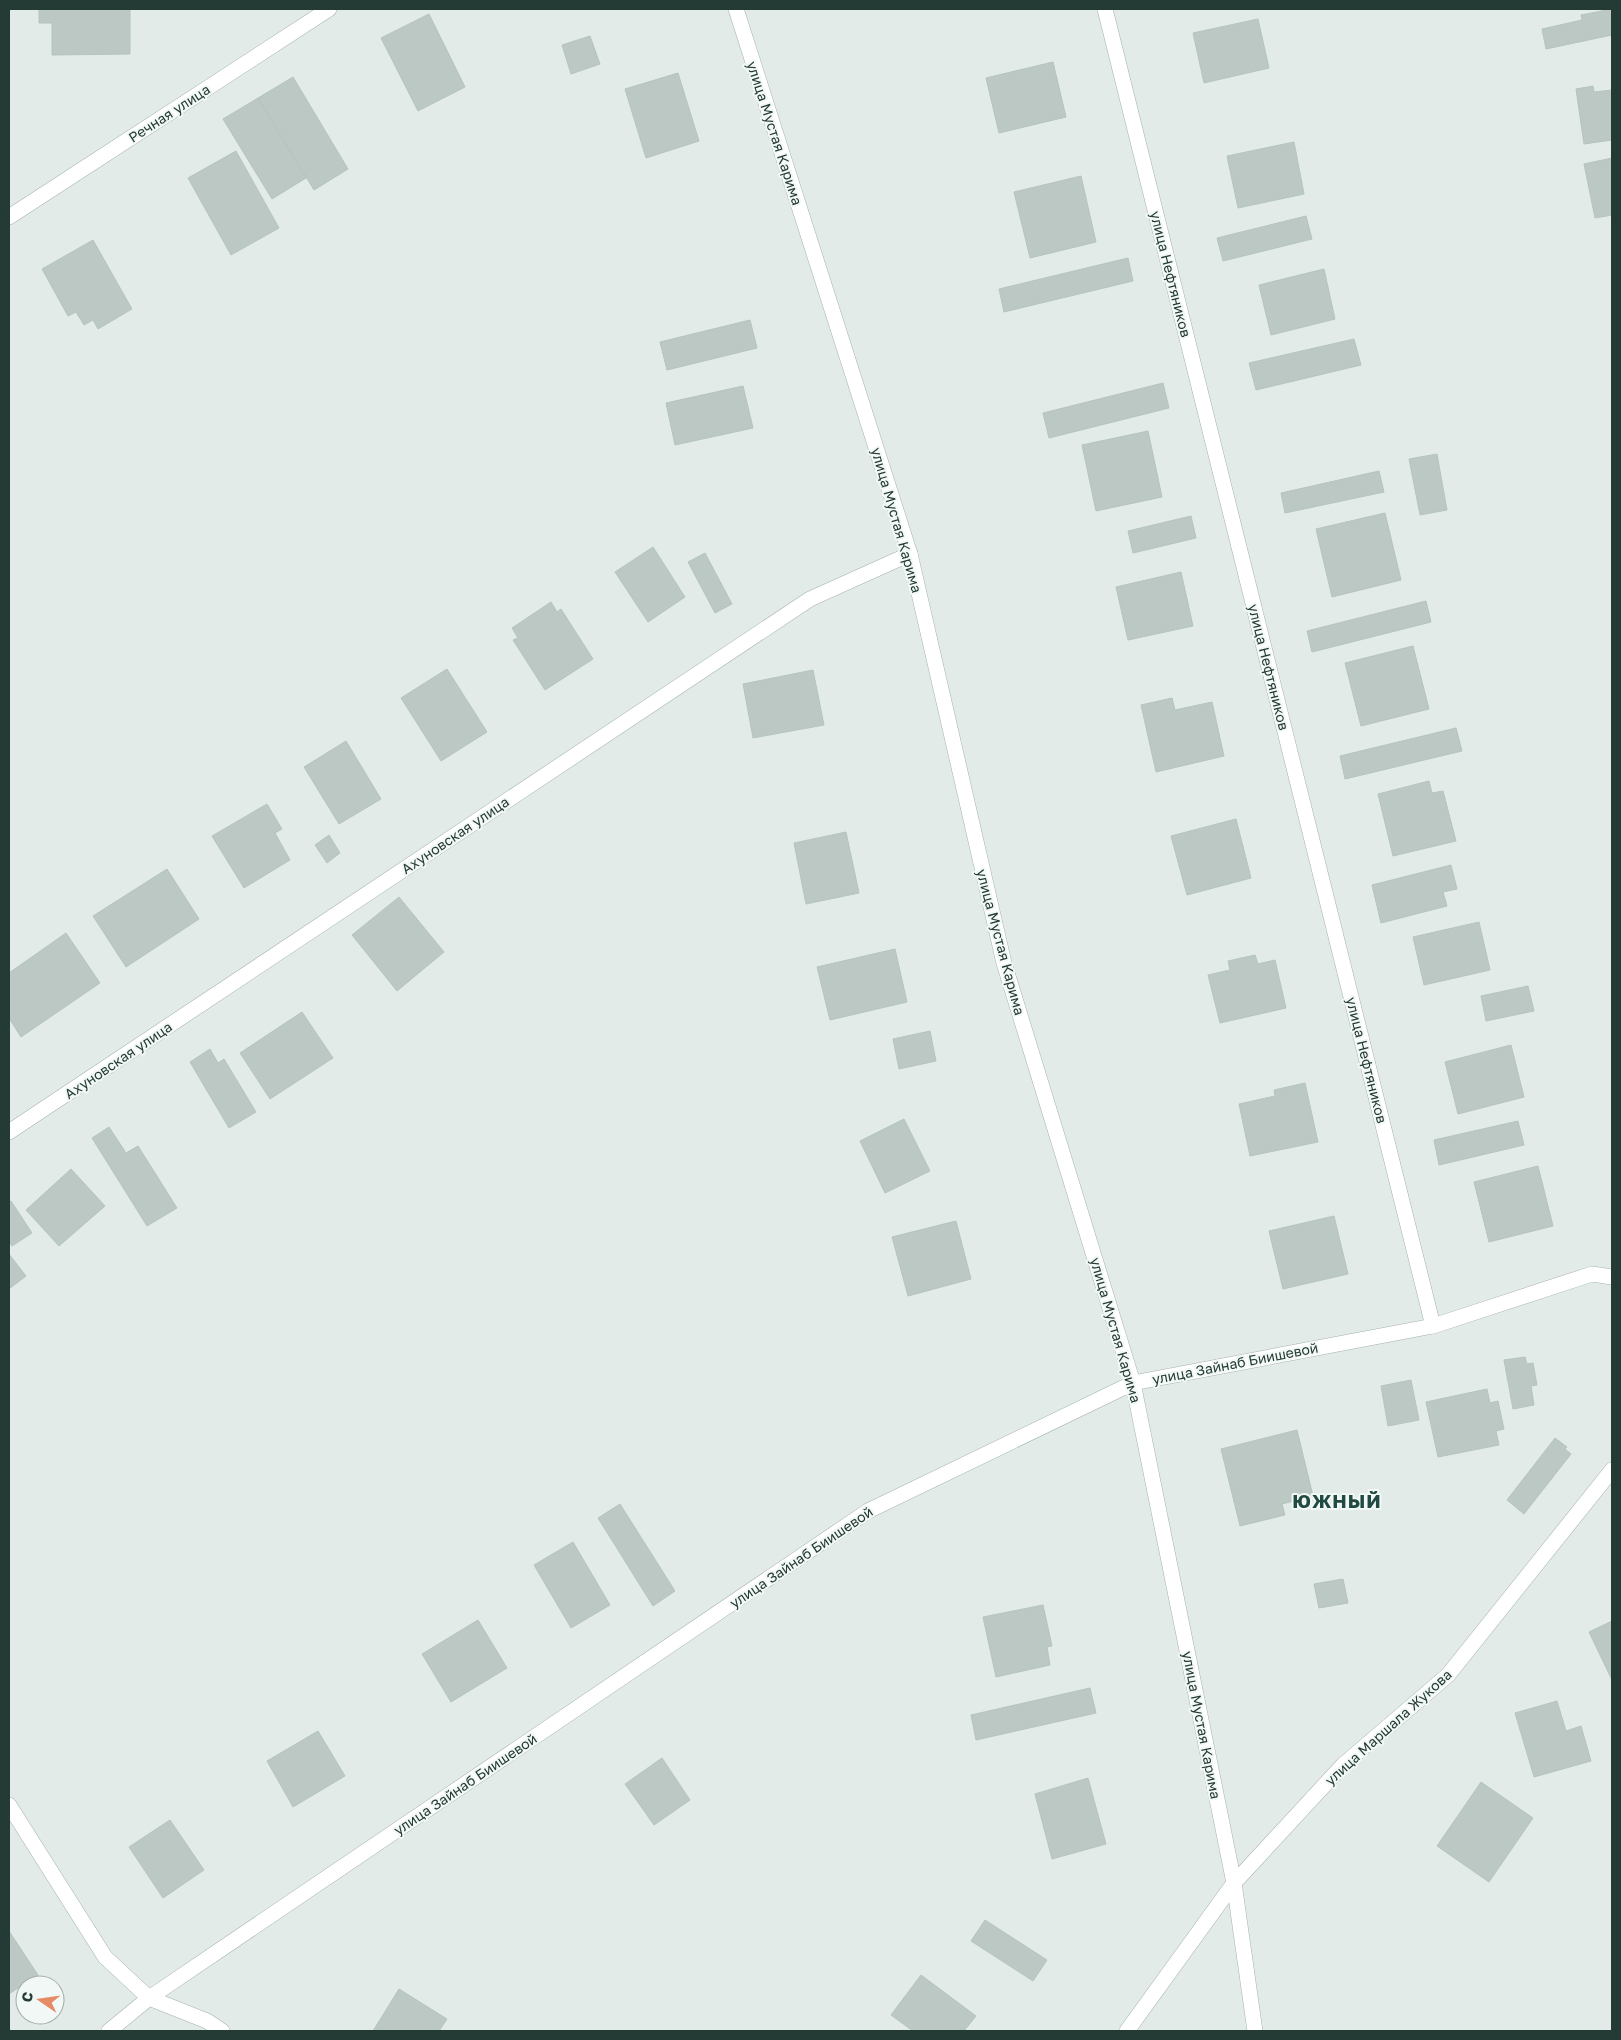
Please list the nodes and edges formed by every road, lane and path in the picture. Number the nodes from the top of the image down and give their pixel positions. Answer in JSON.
{"nodes":[{"id":1,"x":329,"y":9,"type":"edge"},
{"id":2,"x":736,"y":9,"type":"edge"},
{"id":3,"x":1105,"y":9,"type":"edge"},
{"id":4,"x":9,"y":217,"type":"edge"},
{"id":5,"x":910,"y":554,"type":"junction"},
{"id":6,"x":9,"y":1132,"type":"edge"},
{"id":7,"x":1612,"y":1277,"type":"edge"},
{"id":8,"x":1433,"y":1326,"type":"junction"},
{"id":9,"x":1133,"y":1382,"type":"junction"},
{"id":10,"x":1612,"y":1470,"type":"edge"},
{"id":11,"x":9,"y":1805,"type":"edge"},
{"id":12,"x":1234,"y":1883,"type":"junction"},
{"id":13,"x":149,"y":1998,"type":"junction"},
{"id":14,"x":108,"y":2031,"type":"edge"},
{"id":15,"x":222,"y":2031,"type":"edge"},
{"id":16,"x":1127,"y":2031,"type":"edge"},
{"id":17,"x":1256,"y":2031,"type":"edge"}],
"edges":[{"from":1,"to":4,"type":"street","name":"Речная улица"},
{"from":2,"to":5,"type":"street","name":"улица Мустая Карима"},
{"from":3,"to":8,"type":"street","name":"улица Нефтяников"},
{"from":5,"to":6,"type":"street","name":"Ахуновская улица"},
{"from":5,"to":9,"type":"street","name":"улица Мустая Карима"},
{"from":7,"to":8,"type":"street","name":"улица Зайнаб Биишевой"},
{"from":8,"to":9,"type":"street","name":"улица Зайнаб Биишевой"},
{"from":9,"to":12,"type":"street","name":"улица Мустая Карима"},
{"from":9,"to":13,"type":"street","name":"улица Зайнаб Биишевой"},
{"from":10,"to":12,"type":"street","name":"улица Маршала Жукова"},
{"from":11,"to":13,"type":"street"},
{"from":12,"to":16,"type":"street","name":"улица Маршала Жукова"},
{"from":12,"to":17,"type":"street","name":"улица Мустая Карима"},
{"from":13,"to":14,"type":"street","name":"улица Зайнаб Биишевой"},
{"from":13,"to":15,"type":"street"}]}
